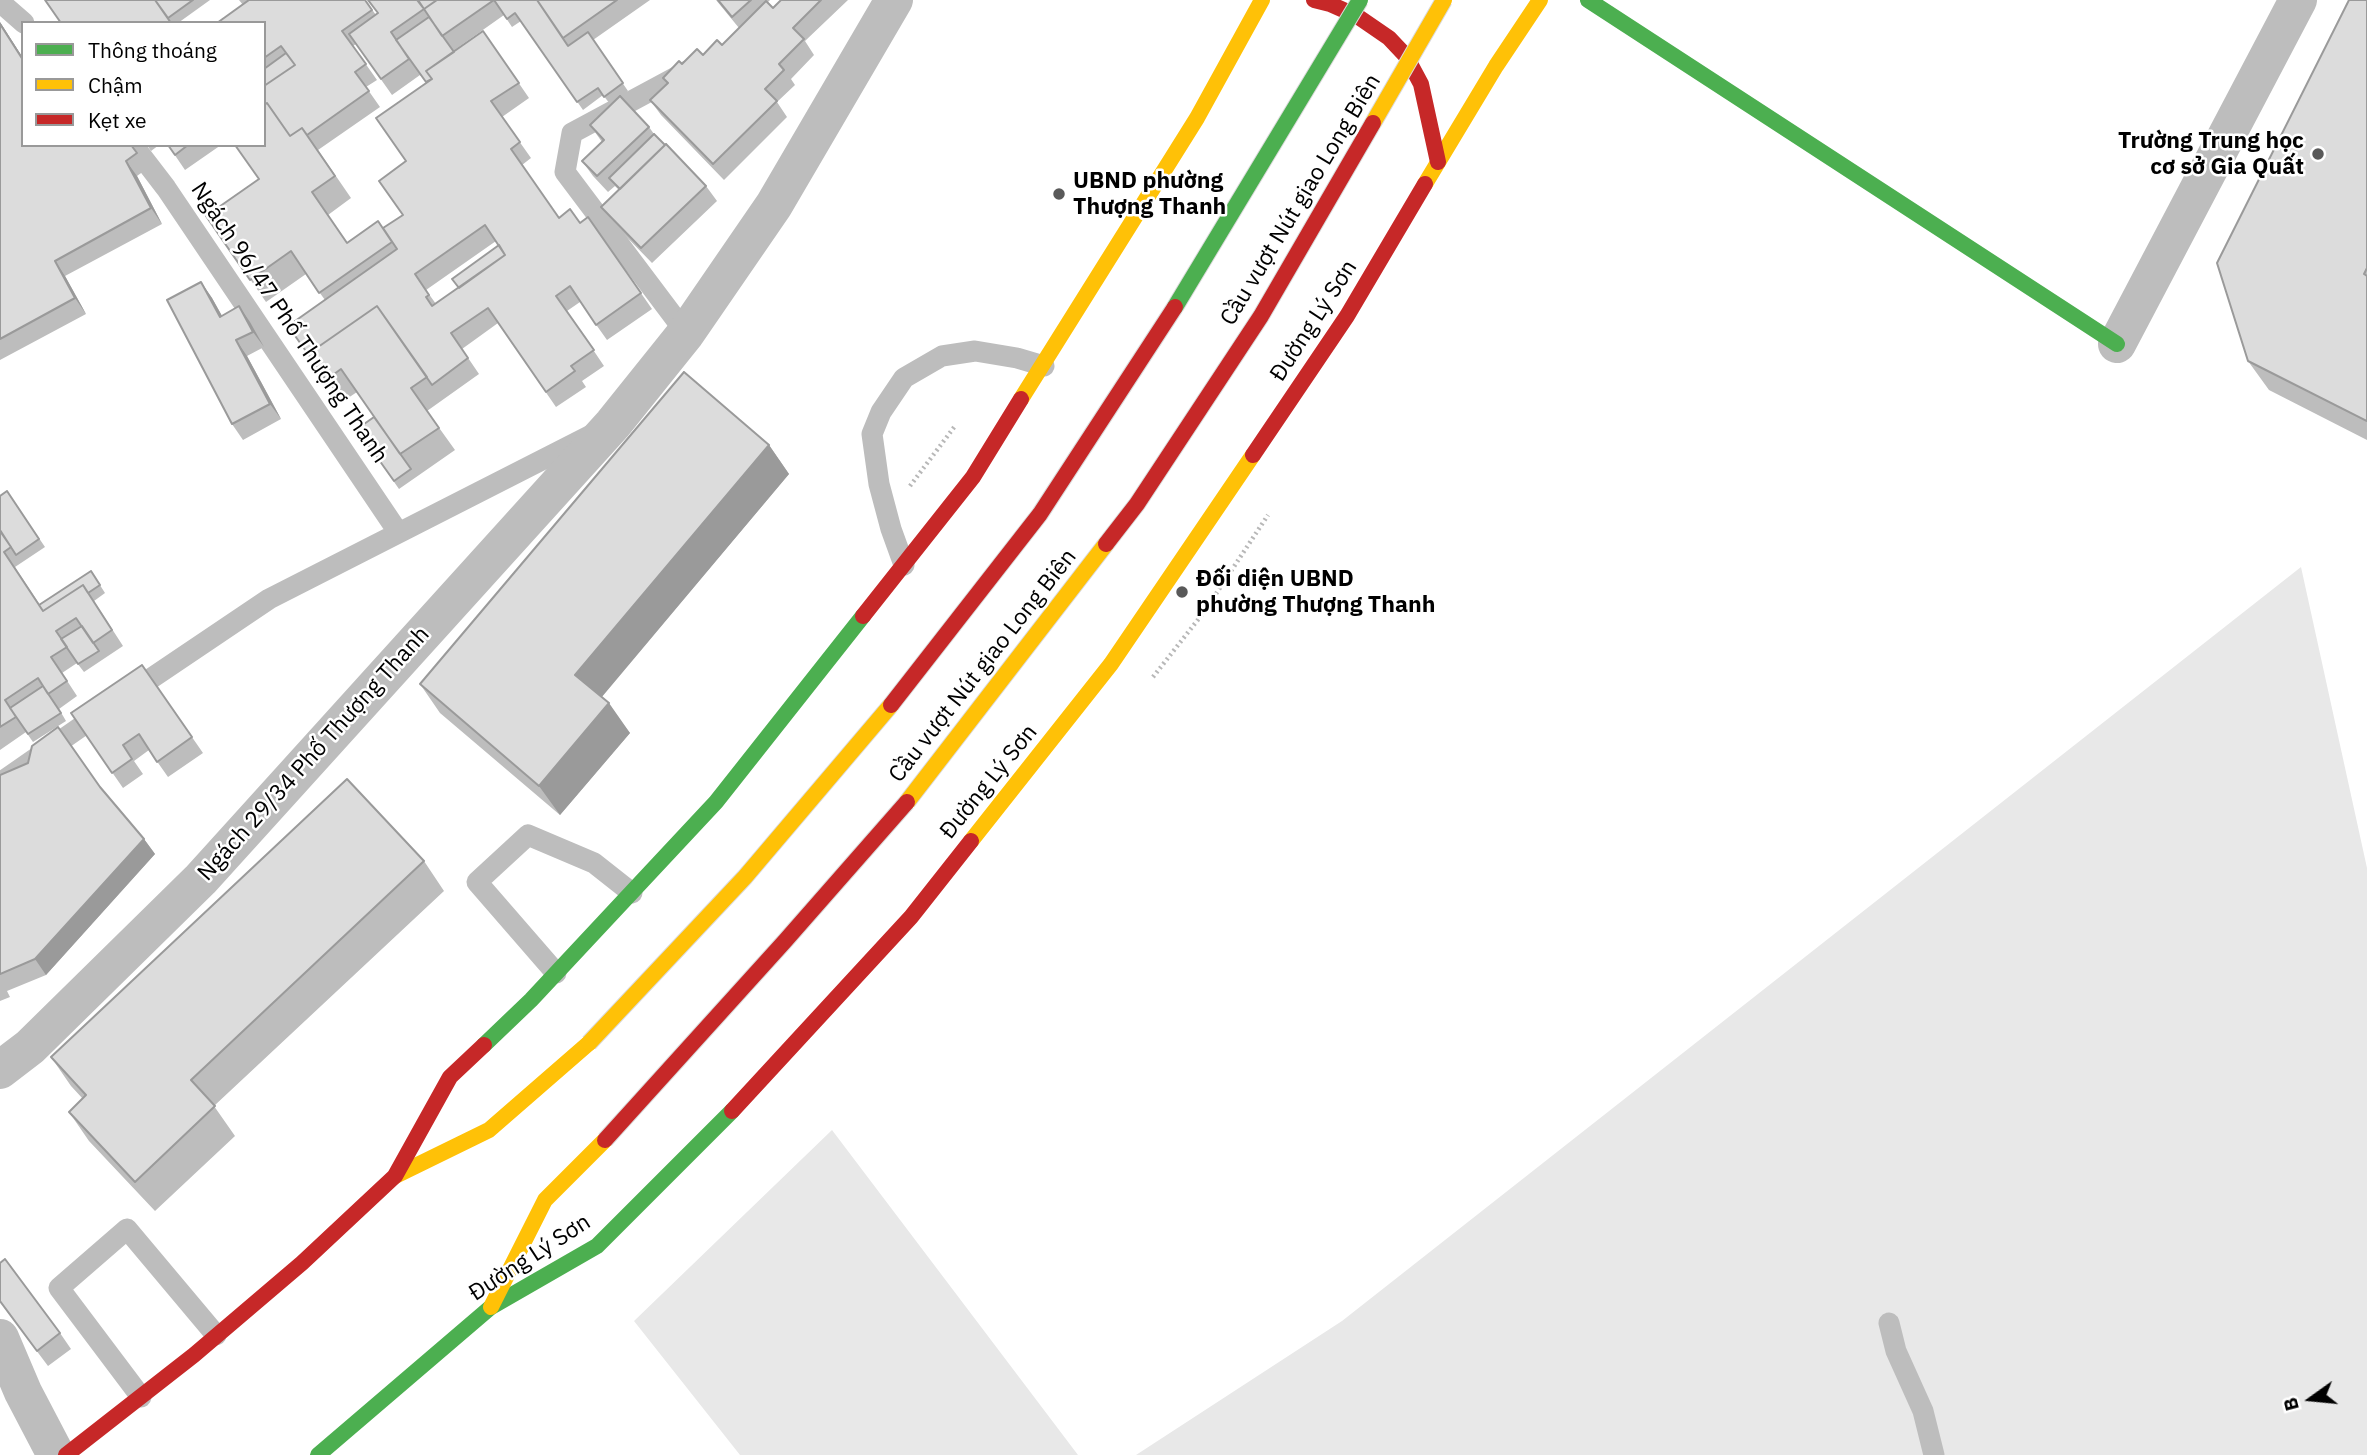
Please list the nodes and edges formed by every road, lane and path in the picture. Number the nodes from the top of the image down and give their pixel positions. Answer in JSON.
{"nodes":[{"id":1,"x":894,"y":0,"type":"edge"},
{"id":2,"x":1262,"y":0,"type":"edge"},
{"id":3,"x":1314,"y":0,"type":"edge"},
{"id":4,"x":1360,"y":0,"type":"edge"},
{"id":5,"x":1444,"y":0,"type":"edge"},
{"id":6,"x":1540,"y":0,"type":"edge"},
{"id":7,"x":1588,"y":0,"type":"edge"},
{"id":8,"x":2298,"y":0,"type":"edge"},
{"id":9,"x":0,"y":2,"type":"edge"},
{"id":10,"x":22,"y":21,"type":"edge"},
{"id":11,"x":704,"y":61,"type":"edge"},
{"id":12,"x":135,"y":147,"type":"edge"},
{"id":13,"x":1438,"y":162,"type":"junction"},
{"id":14,"x":686,"y":333,"type":"junction"},
{"id":15,"x":2117,"y":344,"type":"joint"},
{"id":16,"x":1044,"y":366,"type":"junction"},
{"id":17,"x":958,"y":421,"type":"dead end"},
{"id":18,"x":613,"y":424,"type":"junction"},
{"id":19,"x":905,"y":494,"type":"dead end"},
{"id":20,"x":1268,"y":515,"type":"dead end"},
{"id":21,"x":398,"y":532,"type":"junction"},
{"id":22,"x":904,"y":565,"type":"junction"},
{"id":23,"x":1153,"y":677,"type":"dead end"},
{"id":24,"x":0,"y":783,"type":"edge"},
{"id":25,"x":632,"y":892,"type":"junction"},
{"id":26,"x":556,"y":973,"type":"junction"},
{"id":27,"x":0,"y":1070,"type":"edge"},
{"id":28,"x":395,"y":1176,"type":"junction"},
{"id":29,"x":491,"y":1307,"type":"junction"},
{"id":30,"x":1889,"y":1323,"type":"dead end"},
{"id":31,"x":216,"y":1335,"type":"junction"},
{"id":32,"x":0,"y":1338,"type":"edge"},
{"id":33,"x":7,"y":1375,"type":"edge"},
{"id":34,"x":141,"y":1397,"type":"junction"},
{"id":35,"x":57,"y":1455,"type":"edge"},
{"id":36,"x":66,"y":1455,"type":"edge"},
{"id":37,"x":318,"y":1455,"type":"edge"},
{"id":38,"x":1934,"y":1455,"type":"edge"}],
"edges":[{"from":1,"to":14,"type":"street","name":"Ngách 29/34 Phố Thượng Thanh"},
{"from":2,"to":16,"type":"main road"},
{"from":3,"to":13,"type":"main road"},
{"from":4,"to":28,"type":"main road","bridge":true},
{"from":5,"to":29,"type":"main road","name":"Cầu vượt Nút giao Long Biên","bridge":true},
{"from":6,"to":13,"type":"main road","name":"Đường Lý Sơn"},
{"from":7,"to":15,"type":"main road"},
{"from":8,"to":15,"type":"street"},
{"from":9,"to":10,"type":"lane"},
{"from":11,"to":14,"type":"lane"},
{"from":12,"to":21,"type":"lane","name":"Ngách 96/47 Phố Thượng Thanh"},
{"from":13,"to":29,"type":"main road","name":"Đường Lý Sơn"},
{"from":14,"to":18,"type":"street","name":"Ngách 29/34 Phố Thượng Thanh"},
{"from":16,"to":22,"type":"main road"},
{"from":16,"to":22,"type":"lane"},
{"from":17,"to":19,"type":"path"},
{"from":18,"to":21,"type":"lane","name":"Ngách 29/34 Phố Thượng Thanh"},
{"from":18,"to":27,"type":"street","name":"Ngách 29/34 Phố Thượng Thanh"},
{"from":20,"to":23,"type":"path"},
{"from":21,"to":24,"type":"lane","name":"Ngách 29/34 Phố Thượng Thanh"},
{"from":22,"to":25,"type":"main road"},
{"from":25,"to":26,"type":"main road"},
{"from":25,"to":26,"type":"lane"},
{"from":26,"to":28,"type":"main road"},
{"from":28,"to":31,"type":"main road"},
{"from":29,"to":37,"type":"main road","name":"Đường Lý Sơn"},
{"from":30,"to":38,"type":"lane"},
{"from":31,"to":34,"type":"main road"},
{"from":31,"to":34,"type":"lane"},
{"from":32,"to":33,"type":"street"},
{"from":33,"to":35,"type":"street"},
{"from":34,"to":36,"type":"main road"}]}
